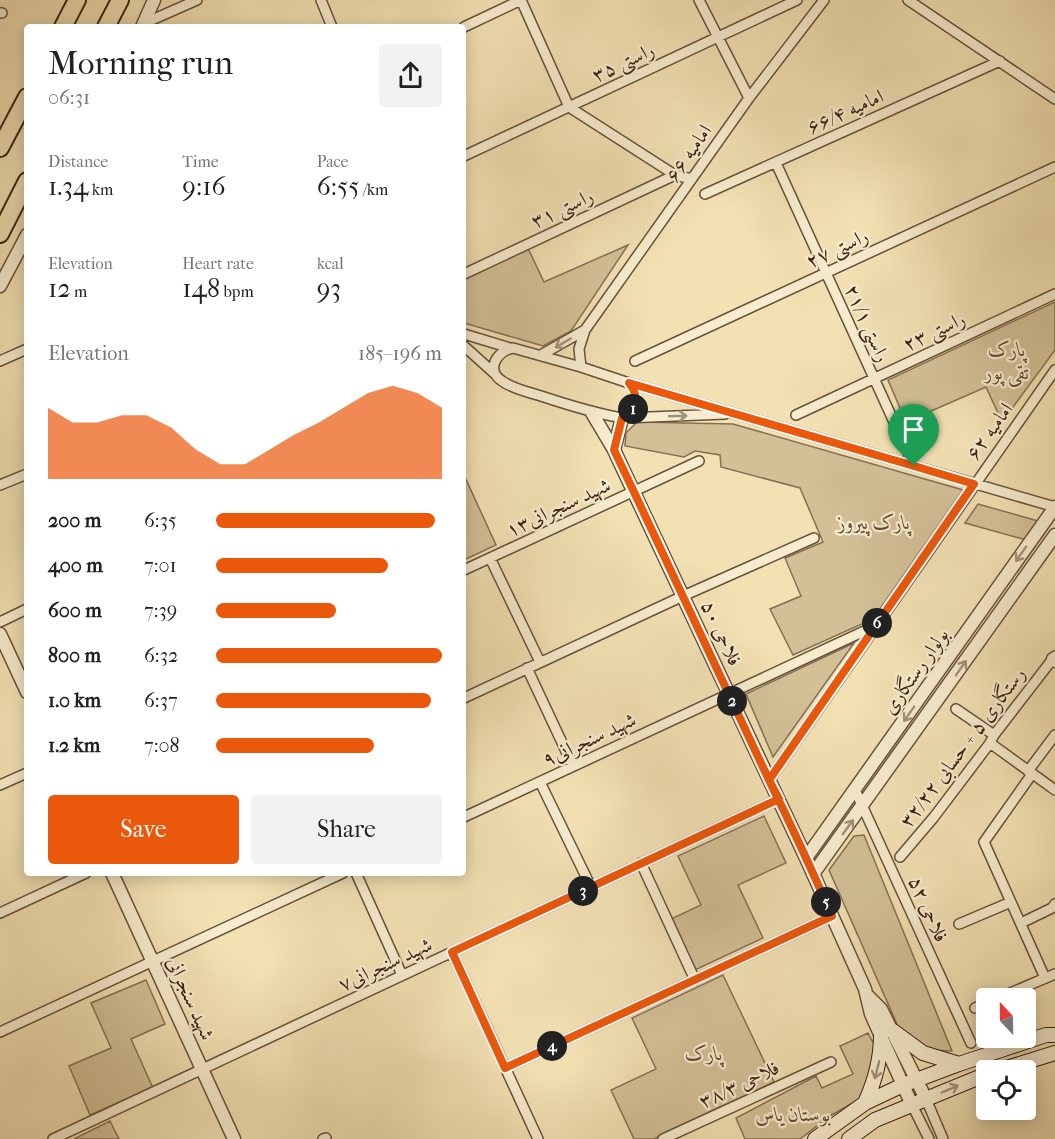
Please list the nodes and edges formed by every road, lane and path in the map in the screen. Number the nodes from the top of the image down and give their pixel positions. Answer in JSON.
{"nodes":[{"id":1,"x":76,"y":0,"type":"edge"},
{"id":2,"x":120,"y":0,"type":"edge"},
{"id":3,"x":154,"y":0,"type":"edge"},
{"id":4,"x":197,"y":0,"type":"edge"},
{"id":5,"x":321,"y":0,"type":"edge"},
{"id":6,"x":521,"y":0,"type":"edge"},
{"id":7,"x":699,"y":0,"type":"edge"},
{"id":8,"x":797,"y":0,"type":"edge"},
{"id":9,"x":824,"y":0,"type":"edge"},
{"id":10,"x":908,"y":0,"type":"edge"},
{"id":11,"x":64,"y":24,"type":"edge"},
{"id":12,"x":108,"y":24,"type":"edge"},
{"id":13,"x":143,"y":24,"type":"edge"},
{"id":14,"x":145,"y":24,"type":"edge"},
{"id":15,"x":331,"y":24,"type":"edge"},
{"id":16,"x":466,"y":26,"type":"edge"},
{"id":17,"x":718,"y":37,"type":"junction"},
{"id":18,"x":1000,"y":61,"type":"junction"},
{"id":19,"x":749,"y":98,"type":"junction"},
{"id":20,"x":1055,"y":99,"type":"edge"},
{"id":21,"x":24,"y":103,"type":"edge"},
{"id":22,"x":569,"y":107,"type":"junction"},
{"id":23,"x":15,"y":120,"type":"junction"},
{"id":24,"x":0,"y":136,"type":"edge"},
{"id":25,"x":0,"y":148,"type":"edge"},
{"id":26,"x":466,"y":155,"type":"edge"},
{"id":27,"x":776,"y":162,"type":"junction"},
{"id":28,"x":1055,"y":167,"type":"edge"},
{"id":29,"x":675,"y":175,"type":"junction"},
{"id":30,"x":692,"y":179,"type":"junction"},
{"id":31,"x":24,"y":187,"type":"edge"},
{"id":32,"x":705,"y":194,"type":"dead end"},
{"id":33,"x":0,"y":234,"type":"edge"},
{"id":34,"x":24,"y":242,"type":"edge"},
{"id":35,"x":466,"y":273,"type":"edge"},
{"id":36,"x":826,"y":273,"type":"junction"},
{"id":37,"x":0,"y":286,"type":"edge"},
{"id":38,"x":1055,"y":294,"type":"edge"},
{"id":39,"x":585,"y":330,"type":"junction"},
{"id":40,"x":466,"y":335,"type":"edge"},
{"id":41,"x":466,"y":348,"type":"edge"},
{"id":42,"x":513,"y":348,"type":"junction"},
{"id":43,"x":24,"y":350,"type":"edge"},
{"id":44,"x":541,"y":355,"type":"junction"},
{"id":45,"x":0,"y":361,"type":"edge"},
{"id":46,"x":635,"y":362,"type":"dead end"},
{"id":47,"x":581,"y":367,"type":"junction"},
{"id":48,"x":1055,"y":370,"type":"edge"},
{"id":49,"x":495,"y":374,"type":"junction"},
{"id":50,"x":874,"y":379,"type":"junction"},
{"id":51,"x":629,"y":383,"type":"junction"},
{"id":52,"x":592,"y":412,"type":"junction"},
{"id":53,"x":733,"y":413,"type":"junction"},
{"id":54,"x":796,"y":415,"type":"dead end"},
{"id":55,"x":622,"y":418,"type":"junction"},
{"id":56,"x":614,"y":450,"type":"junction"},
{"id":57,"x":699,"y":461,"type":"dead end"},
{"id":58,"x":914,"y":466,"type":"junction"},
{"id":59,"x":24,"y":475,"type":"edge"},
{"id":60,"x":974,"y":484,"type":"junction"},
{"id":61,"x":0,"y":485,"type":"edge"},
{"id":62,"x":634,"y":492,"type":"junction"},
{"id":63,"x":1055,"y":507,"type":"edge"},
{"id":64,"x":1055,"y":535,"type":"edge"},
{"id":65,"x":814,"y":538,"type":"dead end"},
{"id":66,"x":490,"y":558,"type":"junction"},
{"id":67,"x":466,"y":569,"type":"edge"},
{"id":68,"x":683,"y":596,"type":"junction"},
{"id":69,"x":24,"y":610,"type":"edge"},
{"id":70,"x":0,"y":622,"type":"edge"},
{"id":71,"x":876,"y":626,"type":"junction"},
{"id":72,"x":0,"y":634,"type":"edge"},
{"id":73,"x":4,"y":655,"type":"edge"},
{"id":74,"x":1054,"y":658,"type":"edge"},
{"id":75,"x":540,"y":662,"type":"junction"},
{"id":76,"x":527,"y":668,"type":"junction"},
{"id":77,"x":24,"y":687,"type":"edge"},
{"id":78,"x":729,"y":694,"type":"junction"},
{"id":79,"x":466,"y":697,"type":"edge"},
{"id":80,"x":956,"y":709,"type":"dead end"},
{"id":81,"x":1055,"y":735,"type":"edge"},
{"id":82,"x":992,"y":739,"type":"junction"},
{"id":83,"x":573,"y":766,"type":"junction"},
{"id":84,"x":1030,"y":772,"type":"junction"},
{"id":85,"x":24,"y":774,"type":"edge"},
{"id":86,"x":769,"y":780,"type":"junction"},
{"id":87,"x":540,"y":782,"type":"junction"},
{"id":88,"x":0,"y":785,"type":"edge"},
{"id":89,"x":855,"y":790,"type":"junction"},
{"id":90,"x":1055,"y":790,"type":"edge"},
{"id":91,"x":779,"y":799,"type":"junction"},
{"id":92,"x":862,"y":806,"type":"junction"},
{"id":93,"x":466,"y":816,"type":"edge"},
{"id":94,"x":900,"y":857,"type":"dead end"},
{"id":95,"x":806,"y":858,"type":"junction"},
{"id":96,"x":641,"y":864,"type":"junction"},
{"id":97,"x":813,"y":874,"type":"junction"},
{"id":98,"x":80,"y":876,"type":"edge"},
{"id":99,"x":113,"y":876,"type":"edge"},
{"id":100,"x":337,"y":876,"type":"edge"},
{"id":101,"x":357,"y":876,"type":"edge"},
{"id":102,"x":591,"y":887,"type":"junction"},
{"id":103,"x":1011,"y":902,"type":"junction"},
{"id":104,"x":1055,"y":904,"type":"edge"},
{"id":105,"x":0,"y":913,"type":"edge"},
{"id":106,"x":832,"y":916,"type":"junction"},
{"id":107,"x":1021,"y":923,"type":"junction"},
{"id":108,"x":959,"y":924,"type":"dead end"},
{"id":109,"x":452,"y":952,"type":"junction"},
{"id":110,"x":153,"y":961,"type":"junction"},
{"id":111,"x":1055,"y":974,"type":"edge"},
{"id":112,"x":402,"y":975,"type":"junction"},
{"id":113,"x":1045,"y":978,"type":"junction"},
{"id":114,"x":695,"y":980,"type":"junction"},
{"id":115,"x":1022,"y":988,"type":"edge"},
{"id":116,"x":0,"y":1031,"type":"edge"},
{"id":117,"x":887,"y":1033,"type":"junction"},
{"id":118,"x":1055,"y":1035,"type":"edge"},
{"id":119,"x":970,"y":1044,"type":"dead end"},
{"id":120,"x":1055,"y":1053,"type":"edge"},
{"id":121,"x":1032,"y":1060,"type":"edge"},
{"id":122,"x":831,"y":1062,"type":"dead end"},
{"id":123,"x":959,"y":1064,"type":"junction"},
{"id":124,"x":505,"y":1068,"type":"junction"},
{"id":125,"x":201,"y":1070,"type":"junction"},
{"id":126,"x":918,"y":1079,"type":"junction"},
{"id":127,"x":976,"y":1079,"type":"edge"},
{"id":128,"x":903,"y":1085,"type":"junction"},
{"id":129,"x":926,"y":1099,"type":"junction"},
{"id":130,"x":865,"y":1103,"type":"junction"},
{"id":131,"x":912,"y":1105,"type":"junction"},
{"id":132,"x":53,"y":1139,"type":"edge"},
{"id":133,"x":234,"y":1139,"type":"edge"},
{"id":134,"x":538,"y":1139,"type":"edge"},
{"id":135,"x":663,"y":1139,"type":"edge"},
{"id":136,"x":815,"y":1139,"type":"edge"},
{"id":137,"x":849,"y":1139,"type":"edge"},
{"id":138,"x":928,"y":1139,"type":"edge"},
{"id":139,"x":943,"y":1139,"type":"edge"}],
"edges":[{"from":1,"to":11,"type":"highway"},
{"from":2,"to":12,"type":"highway"},
{"from":3,"to":13,"type":"street"},
{"from":4,"to":14,"type":"street"},
{"from":5,"to":15,"type":"street"},
{"from":6,"to":16,"type":"street"},
{"from":6,"to":22,"type":"street"},
{"from":7,"to":17,"type":"street"},
{"from":8,"to":17,"type":"street","name":"راستی ۳۵"},
{"from":9,"to":19,"type":"street","name":"امامیه ۶۶"},
{"from":10,"to":18,"type":"street"},
{"from":17,"to":19,"type":"street"},
{"from":17,"to":22,"type":"street","name":"راستی ۳۵"},
{"from":18,"to":20,"type":"street"},
{"from":18,"to":27,"type":"street","name":"امامیه ۶۶/۴"},
{"from":19,"to":30,"type":"street","name":"امامیه ۶۶"},
{"from":21,"to":23,"type":"highway"},
{"from":22,"to":26,"type":"street","name":"راستی ۳۵"},
{"from":22,"to":29,"type":"street"},
{"from":23,"to":24,"type":"main road"},
{"from":23,"to":25,"type":"highway"},
{"from":27,"to":32,"type":"street","name":"امامیه ۶۶/۴"},
{"from":27,"to":36,"type":"street","name":"راستی ۲۱/۱"},
{"from":28,"to":36,"type":"street","name":"راستی ۲۷"},
{"from":29,"to":30,"type":"street"},
{"from":29,"to":35,"type":"street","name":"راستی ۳۱"},
{"from":30,"to":39,"type":"street","name":"امامیه ۶۶"},
{"from":31,"to":33,"type":"highway"},
{"from":34,"to":37,"type":"street"},
{"from":36,"to":46,"type":"street","name":"راستی ۲۷"},
{"from":36,"to":50,"type":"street","name":"راستی ۲۱/۱"},
{"from":38,"to":50,"type":"street","name":"راستی ۲۳"},
{"from":39,"to":44,"type":"street","one_way":true},
{"from":39,"to":47,"type":"street"},
{"from":40,"to":42,"type":"street"},
{"from":41,"to":49,"type":"street"},
{"from":42,"to":44,"type":"street"},
{"from":42,"to":49,"type":"street"},
{"from":43,"to":45,"type":"street"},
{"from":44,"to":47,"type":"street"},
{"from":47,"to":51,"type":"street"},
{"from":48,"to":60,"type":"street","name":"امامیه ۶۲"},
{"from":49,"to":52,"type":"street"},
{"from":50,"to":54,"type":"street","name":"راستی ۲۳"},
{"from":50,"to":58,"type":"street","name":"راستی ۲۱/۱"},
{"from":51,"to":53,"type":"street"},
{"from":51,"to":55,"type":"street"},
{"from":52,"to":55,"type":"street"},
{"from":52,"to":56,"type":"street","name":"فلاحی ۵۰"},
{"from":55,"to":53,"type":"street","one_way":true},
{"from":53,"to":58,"type":"street"},
{"from":55,"to":56,"type":"street"},
{"from":56,"to":62,"type":"street","name":"فلاحی ۵۰"},
{"from":57,"to":62,"type":"street","name":"شهید سنجرانی۱۳"},
{"from":58,"to":60,"type":"street"},
{"from":59,"to":61,"type":"street"},
{"from":60,"to":63,"type":"street"},
{"from":60,"to":71,"type":"street","name":"امامیه ۶۲"},
{"from":62,"to":66,"type":"street","name":"شهید سنجرانی۱۳"},
{"from":62,"to":68,"type":"street","name":"فلاحی ۵۰"},
{"from":63,"to":89,"type":"street","name":"بولوار رستگاری","one_way":true},
{"from":92,"to":64,"type":"street","name":"بولوار رستگاری","one_way":true},
{"from":65,"to":68,"type":"street"},
{"from":66,"to":67,"type":"street","name":"شهید سنجرانی۱۳"},
{"from":66,"to":75,"type":"street"},
{"from":68,"to":75,"type":"street"},
{"from":68,"to":78,"type":"street","name":"فلاحی ۵۰"},
{"from":69,"to":70,"type":"street"},
{"from":71,"to":78,"type":"street","name":"شهید سنجرانی۹"},
{"from":71,"to":86,"type":"street","name":"امامیه ۶۲"},
{"from":72,"to":73,"type":"street"},
{"from":73,"to":77,"type":"street"},
{"from":74,"to":82,"type":"street","name":"رستگاری ۵ + حسابی ۳۲/۲۲"},
{"from":75,"to":76,"type":"street"},
{"from":76,"to":79,"type":"street"},
{"from":76,"to":83,"type":"street"},
{"from":78,"to":83,"type":"street","name":"شهید سنجرانی۹"},
{"from":78,"to":86,"type":"street","name":"فلاحی ۵۰"},
{"from":80,"to":82,"type":"street"},
{"from":81,"to":84,"type":"street"},
{"from":82,"to":84,"type":"street"},
{"from":82,"to":94,"type":"street","name":"رستگاری ۵ + حسابی ۳۲/۲۲"},
{"from":83,"to":87,"type":"street","name":"شهید سنجرانی۹"},
{"from":84,"to":90,"type":"street"},
{"from":84,"to":103,"type":"street"},
{"from":85,"to":88,"type":"street"},
{"from":86,"to":91,"type":"street","name":"فلاحی ۵۰"},
{"from":87,"to":93,"type":"street","name":"شهید سنجرانی۹"},
{"from":87,"to":102,"type":"street"},
{"from":89,"to":92,"type":"street","name":"فلاحی ۵۲"},
{"from":89,"to":95,"type":"street","name":"بولوار رستگاری"},
{"from":91,"to":95,"type":"street","name":"فلاحی ۵۰"},
{"from":91,"to":96,"type":"street","name":"شهید سنجرانی۷"},
{"from":97,"to":92,"type":"street","name":"بولوار رستگاری","one_way":true},
{"from":92,"to":119,"type":"street","name":"فلاحی ۵۲"},
{"from":95,"to":97,"type":"street","name":"فلاحی ۵۰"},
{"from":96,"to":102,"type":"street","name":"شهید سنجرانی۷"},
{"from":96,"to":114,"type":"street"},
{"from":97,"to":106,"type":"street","name":"فلاحی ۵۰"},
{"from":98,"to":105,"type":"street"},
{"from":99,"to":110,"type":"street","name":"شهید سنجرانی"},
{"from":100,"to":110,"type":"street"},
{"from":101,"to":112,"type":"street"},
{"from":102,"to":109,"type":"street","name":"شهید سنجرانی۷"},
{"from":103,"to":107,"type":"street"},
{"from":103,"to":108,"type":"street"},
{"from":104,"to":107,"type":"street"},
{"from":106,"to":114,"type":"street"},
{"from":106,"to":117,"type":"street","name":"فلاحی ۵۰"},
{"from":107,"to":113,"type":"street"},
{"from":109,"to":112,"type":"street","name":"شهید سنجرانی۷"},
{"from":109,"to":124,"type":"street"},
{"from":110,"to":116,"type":"street"},
{"from":110,"to":125,"type":"street","name":"شهید سنجرانی"},
{"from":111,"to":113,"type":"street"},
{"from":112,"to":125,"type":"street","name":"شهید سنجرانی۷"},
{"from":113,"to":115,"type":"street"},
{"from":114,"to":124,"type":"street"},
{"from":117,"to":123,"type":"main road"},
{"from":117,"to":126,"type":"street","name":"فلاحی ۵۰"},
{"from":117,"to":128,"type":"street","name":"فلاحی ۵۰"},
{"from":117,"to":130,"type":"main road","one_way":true},
{"from":118,"to":123,"type":"main road"},
{"from":120,"to":121,"type":"main road"},
{"from":122,"to":135,"type":"street","name":"فلاحی ۳۸/۳"},
{"from":123,"to":126,"type":"main road"},
{"from":124,"to":134,"type":"street"},
{"from":125,"to":132,"type":"street","name":"شهید سنجرانی۷"},
{"from":125,"to":133,"type":"street","name":"شهید سنجرانی"},
{"from":126,"to":128,"type":"main road"},
{"from":126,"to":129,"type":"street","name":"فلاحی ۵۰"},
{"from":129,"to":127,"type":"main road","one_way":true},
{"from":128,"to":130,"type":"main road"},
{"from":128,"to":131,"type":"street","name":"فلاحی ۵۰"},
{"from":129,"to":131,"type":"main road"},
{"from":129,"to":139,"type":"street"},
{"from":130,"to":136,"type":"main road"},
{"from":131,"to":137,"type":"main road"},
{"from":131,"to":138,"type":"street"}]}
